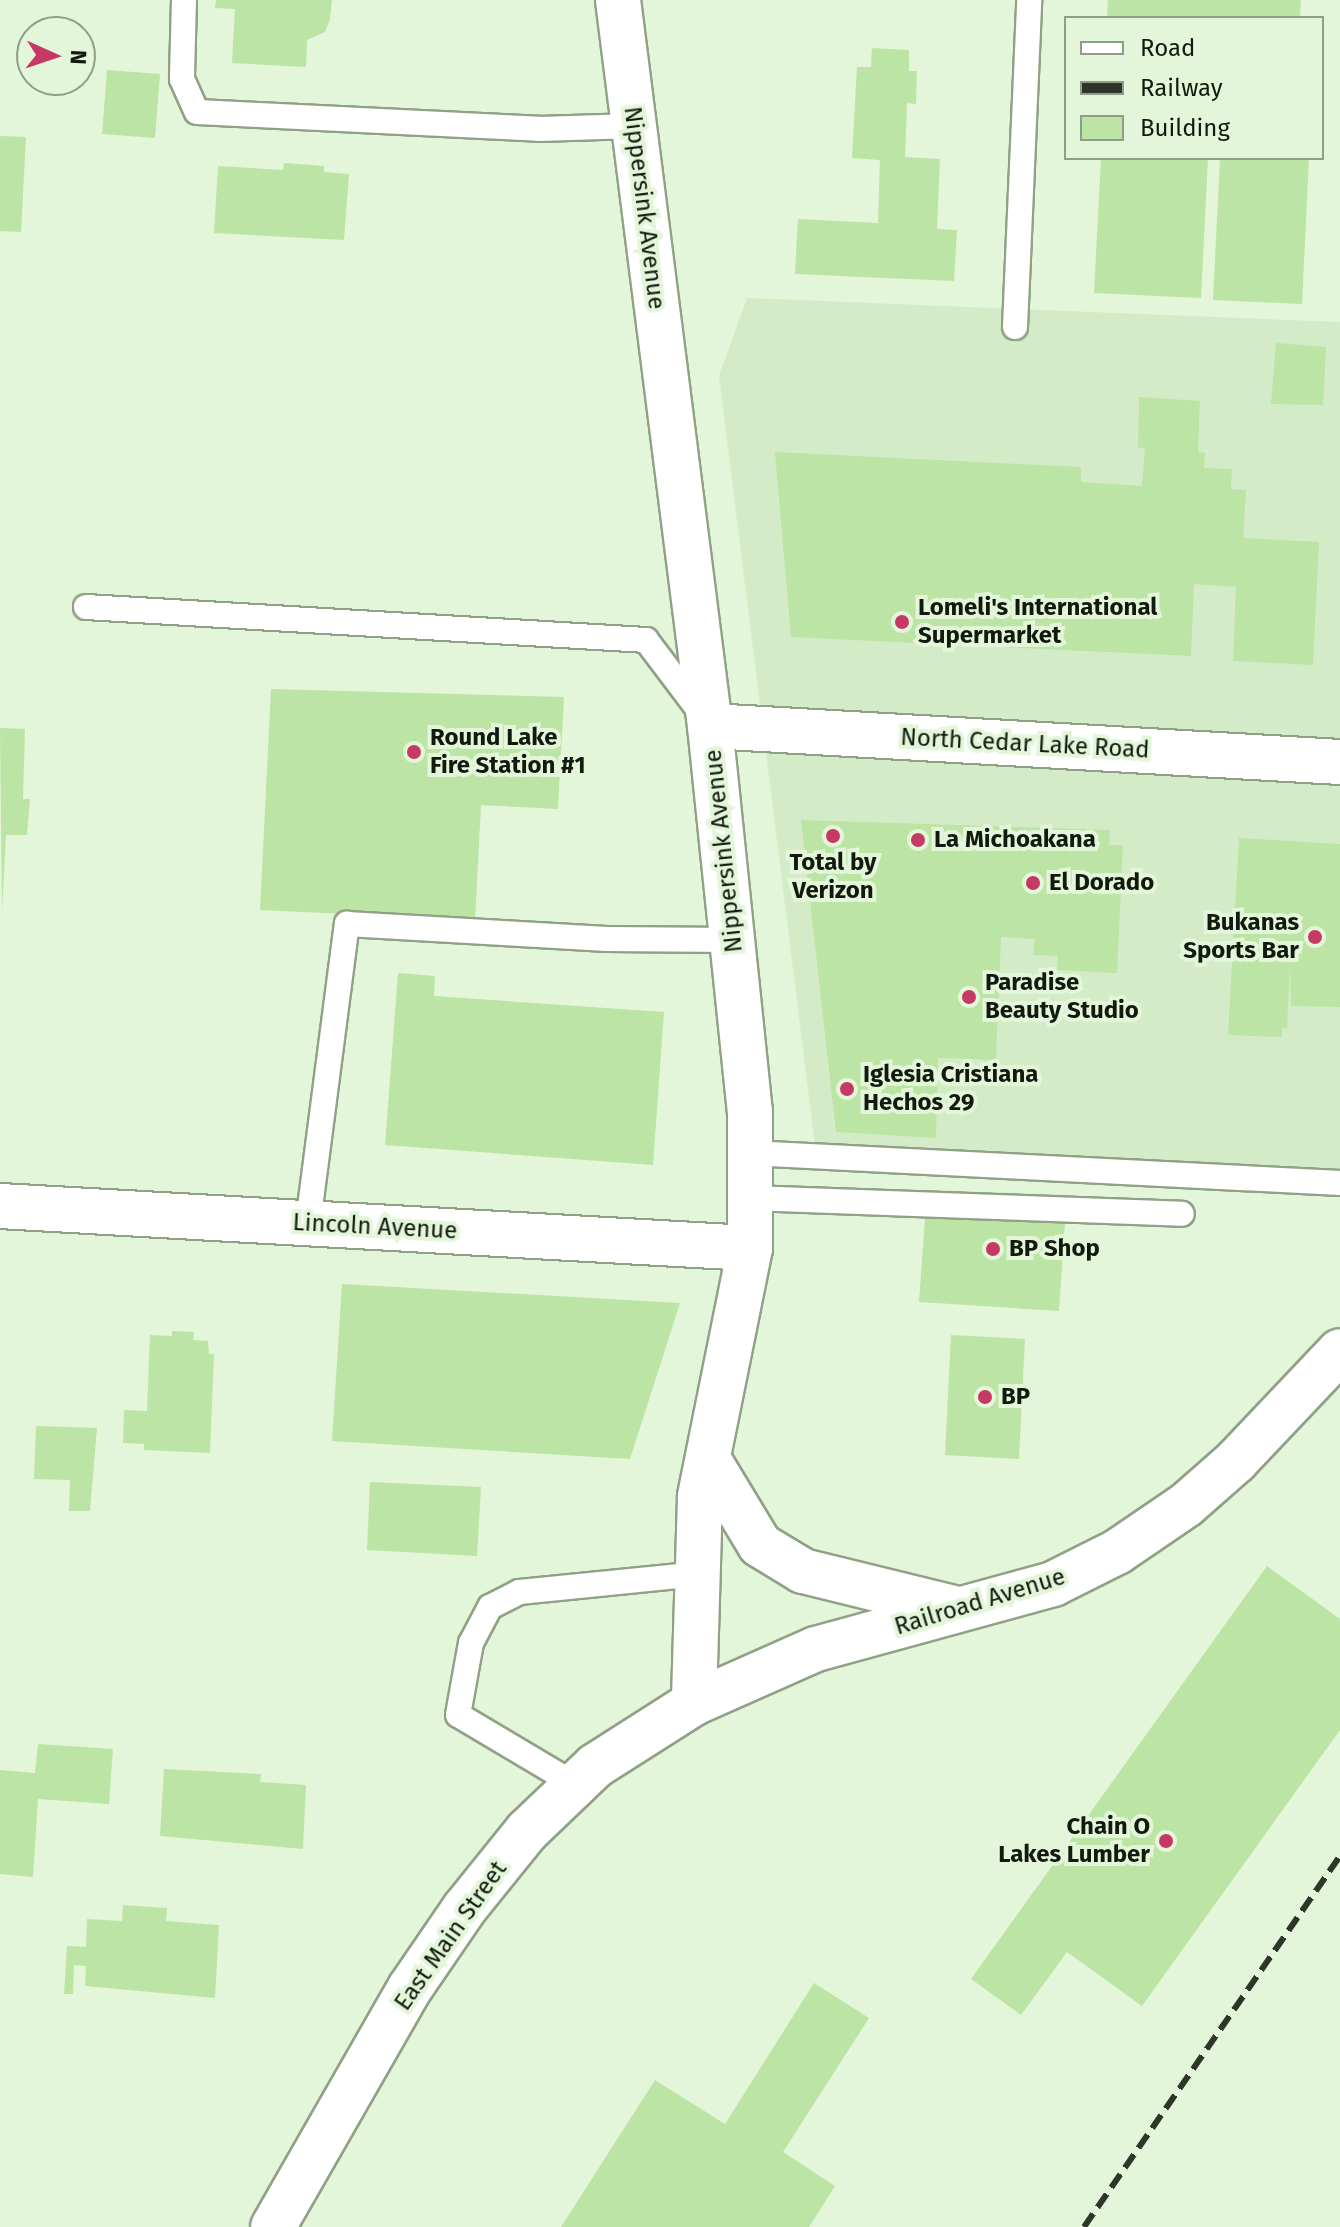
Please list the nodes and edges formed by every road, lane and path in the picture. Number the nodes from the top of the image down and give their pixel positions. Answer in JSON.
{"nodes":[{"id":1,"x":184,"y":0,"type":"edge"},
{"id":2,"x":618,"y":0,"type":"edge"},
{"id":3,"x":1029,"y":0,"type":"edge"},
{"id":4,"x":634,"y":126,"type":"junction"},
{"id":5,"x":1015,"y":327,"type":"dead end"},
{"id":6,"x":86,"y":607,"type":"dead end"},
{"id":7,"x":710,"y":726,"type":"junction"},
{"id":8,"x":1340,"y":762,"type":"edge"},
{"id":9,"x":733,"y":940,"type":"junction"},
{"id":10,"x":750,"y":1153,"type":"junction"},
{"id":11,"x":1340,"y":1183,"type":"edge"},
{"id":12,"x":750,"y":1198,"type":"junction"},
{"id":13,"x":0,"y":1206,"type":"edge"},
{"id":14,"x":1182,"y":1214,"type":"dead end"},
{"id":15,"x":308,"y":1223,"type":"junction"},
{"id":16,"x":750,"y":1248,"type":"junction"},
{"id":17,"x":1340,"y":1351,"type":"edge"},
{"id":18,"x":708,"y":1459,"type":"junction"},
{"id":19,"x":698,"y":1574,"type":"junction"},
{"id":20,"x":961,"y":1610,"type":"junction"},
{"id":21,"x":694,"y":1703,"type":"junction"},
{"id":22,"x":576,"y":1785,"type":"junction"},
{"id":23,"x":273,"y":2227,"type":"edge"}],
"edges":[{"from":1,"to":4,"type":"lane"},
{"from":2,"to":4,"type":"street","name":"Nippersink Avenue"},
{"from":3,"to":5,"type":"lane"},
{"from":4,"to":7,"type":"street","name":"Nippersink Avenue"},
{"from":6,"to":7,"type":"lane"},
{"from":7,"to":8,"type":"street","name":"North Cedar Lake Road"},
{"from":7,"to":9,"type":"street","name":"Nippersink Avenue"},
{"from":9,"to":10,"type":"street","name":"Nippersink Avenue"},
{"from":9,"to":15,"type":"lane"},
{"from":10,"to":11,"type":"lane"},
{"from":10,"to":12,"type":"street","name":"Nippersink Avenue"},
{"from":12,"to":14,"type":"lane"},
{"from":12,"to":16,"type":"street","name":"Nippersink Avenue"},
{"from":13,"to":15,"type":"street","name":"Lincoln Avenue"},
{"from":15,"to":16,"type":"street","name":"Lincoln Avenue"},
{"from":16,"to":18,"type":"street","name":"Nippersink Avenue"},
{"from":17,"to":20,"type":"street","name":"Railroad Avenue"},
{"from":18,"to":19,"type":"street","name":"Nippersink Avenue"},
{"from":18,"to":20,"type":"street"},
{"from":19,"to":21,"type":"street","name":"Nippersink Avenue"},
{"from":19,"to":22,"type":"lane"},
{"from":20,"to":21,"type":"street","name":"Railroad Avenue"},
{"from":21,"to":22,"type":"street","name":"East Main Street"},
{"from":22,"to":23,"type":"street","name":"East Main Street"}]}
